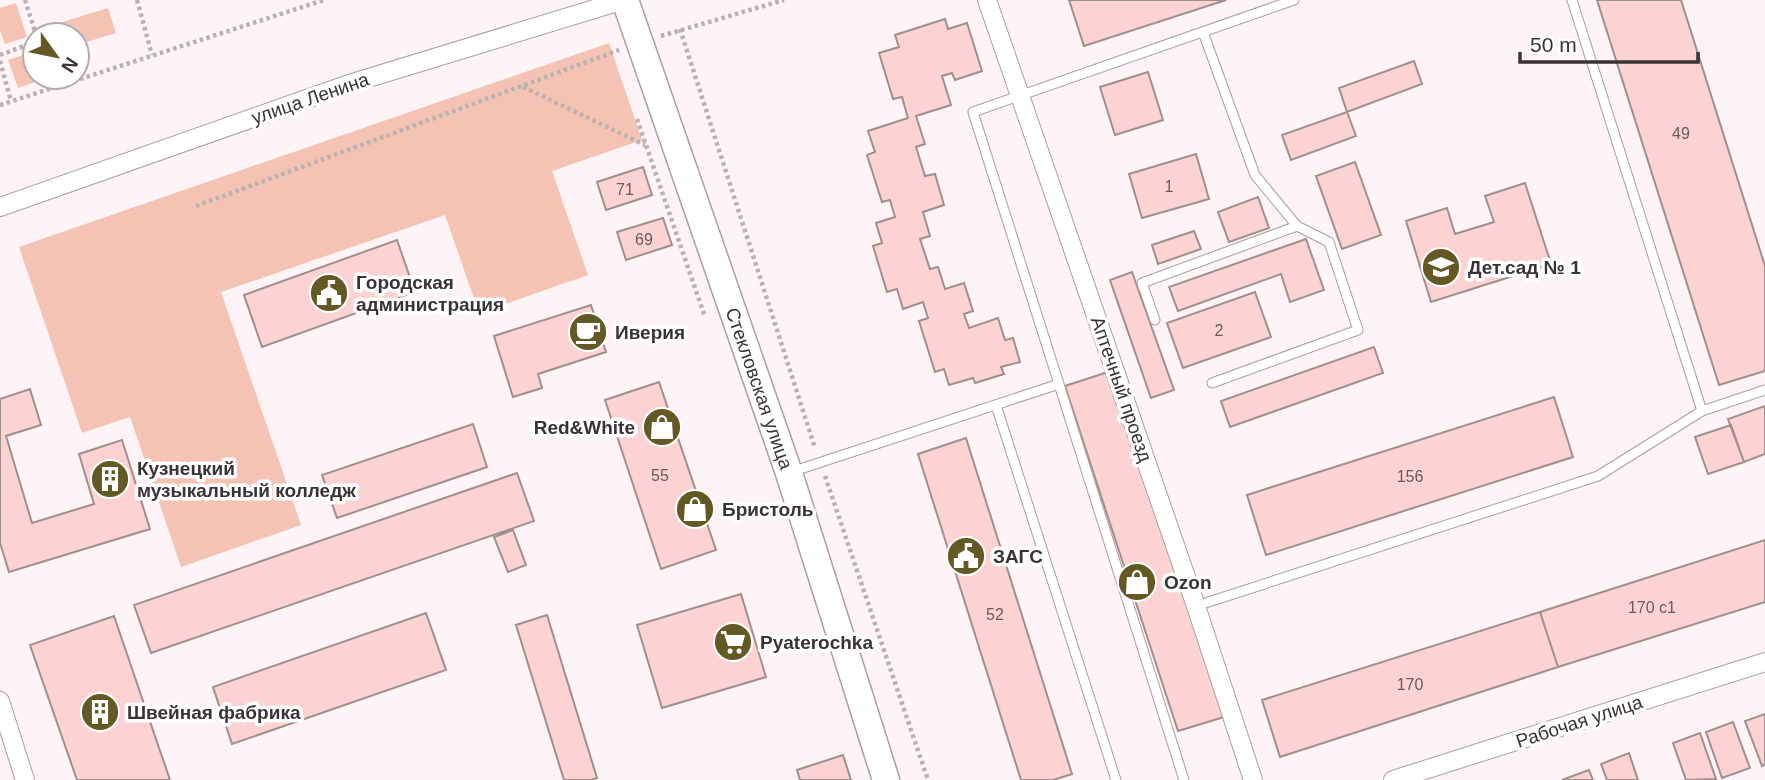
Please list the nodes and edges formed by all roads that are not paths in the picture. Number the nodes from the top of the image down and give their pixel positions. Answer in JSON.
{"nodes":[{"id":1,"x":625,"y":0,"type":"edge"},
{"id":2,"x":987,"y":0,"type":"edge"},
{"id":3,"x":1294,"y":0,"type":"edge"},
{"id":4,"x":1572,"y":0,"type":"edge"},
{"id":5,"x":1203,"y":32,"type":"junction"},
{"id":6,"x":1020,"y":96,"type":"junction"},
{"id":7,"x":0,"y":207,"type":"edge"},
{"id":8,"x":1297,"y":226,"type":"junction"},
{"id":9,"x":1155,"y":320,"type":"dead end"},
{"id":10,"x":1212,"y":383,"type":"dead end"},
{"id":11,"x":1059,"y":384,"type":"junction"},
{"id":12,"x":1765,"y":390,"type":"edge"},
{"id":13,"x":996,"y":405,"type":"junction"},
{"id":14,"x":1702,"y":411,"type":"junction"},
{"id":15,"x":789,"y":473,"type":"junction"},
{"id":16,"x":1196,"y":606,"type":"junction"},
{"id":17,"x":1765,"y":662,"type":"edge"},
{"id":18,"x":0,"y":701,"type":"edge"},
{"id":19,"x":25,"y":780,"type":"edge"},
{"id":20,"x":886,"y":780,"type":"edge"},
{"id":21,"x":1116,"y":780,"type":"edge"},
{"id":22,"x":1184,"y":780,"type":"edge"},
{"id":23,"x":1253,"y":780,"type":"edge"},
{"id":24,"x":1393,"y":780,"type":"edge"}],
"edges":[{"from":1,"to":7,"type":"street","name":"улица Ленина"},
{"from":1,"to":15,"type":"street","name":"Стекловская улица"},
{"from":2,"to":6,"type":"street","name":"Аптечный проезд"},
{"from":3,"to":5,"type":"lane"},
{"from":4,"to":14,"type":"lane"},
{"from":5,"to":6,"type":"lane"},
{"from":5,"to":8,"type":"lane"},
{"from":6,"to":11,"type":"lane"},
{"from":6,"to":16,"type":"street","name":"Аптечный проезд"},
{"from":8,"to":9,"type":"lane"},
{"from":8,"to":10,"type":"lane"},
{"from":11,"to":13,"type":"lane"},
{"from":11,"to":22,"type":"lane"},
{"from":12,"to":14,"type":"lane"},
{"from":13,"to":15,"type":"lane"},
{"from":13,"to":21,"type":"lane"},
{"from":14,"to":16,"type":"lane"},
{"from":15,"to":20,"type":"street","name":"Стекловская улица"},
{"from":16,"to":23,"type":"street","name":"Аптечный проезд"},
{"from":17,"to":24,"type":"street","name":"Рабочая улица"},
{"from":18,"to":19,"type":"street"}]}
